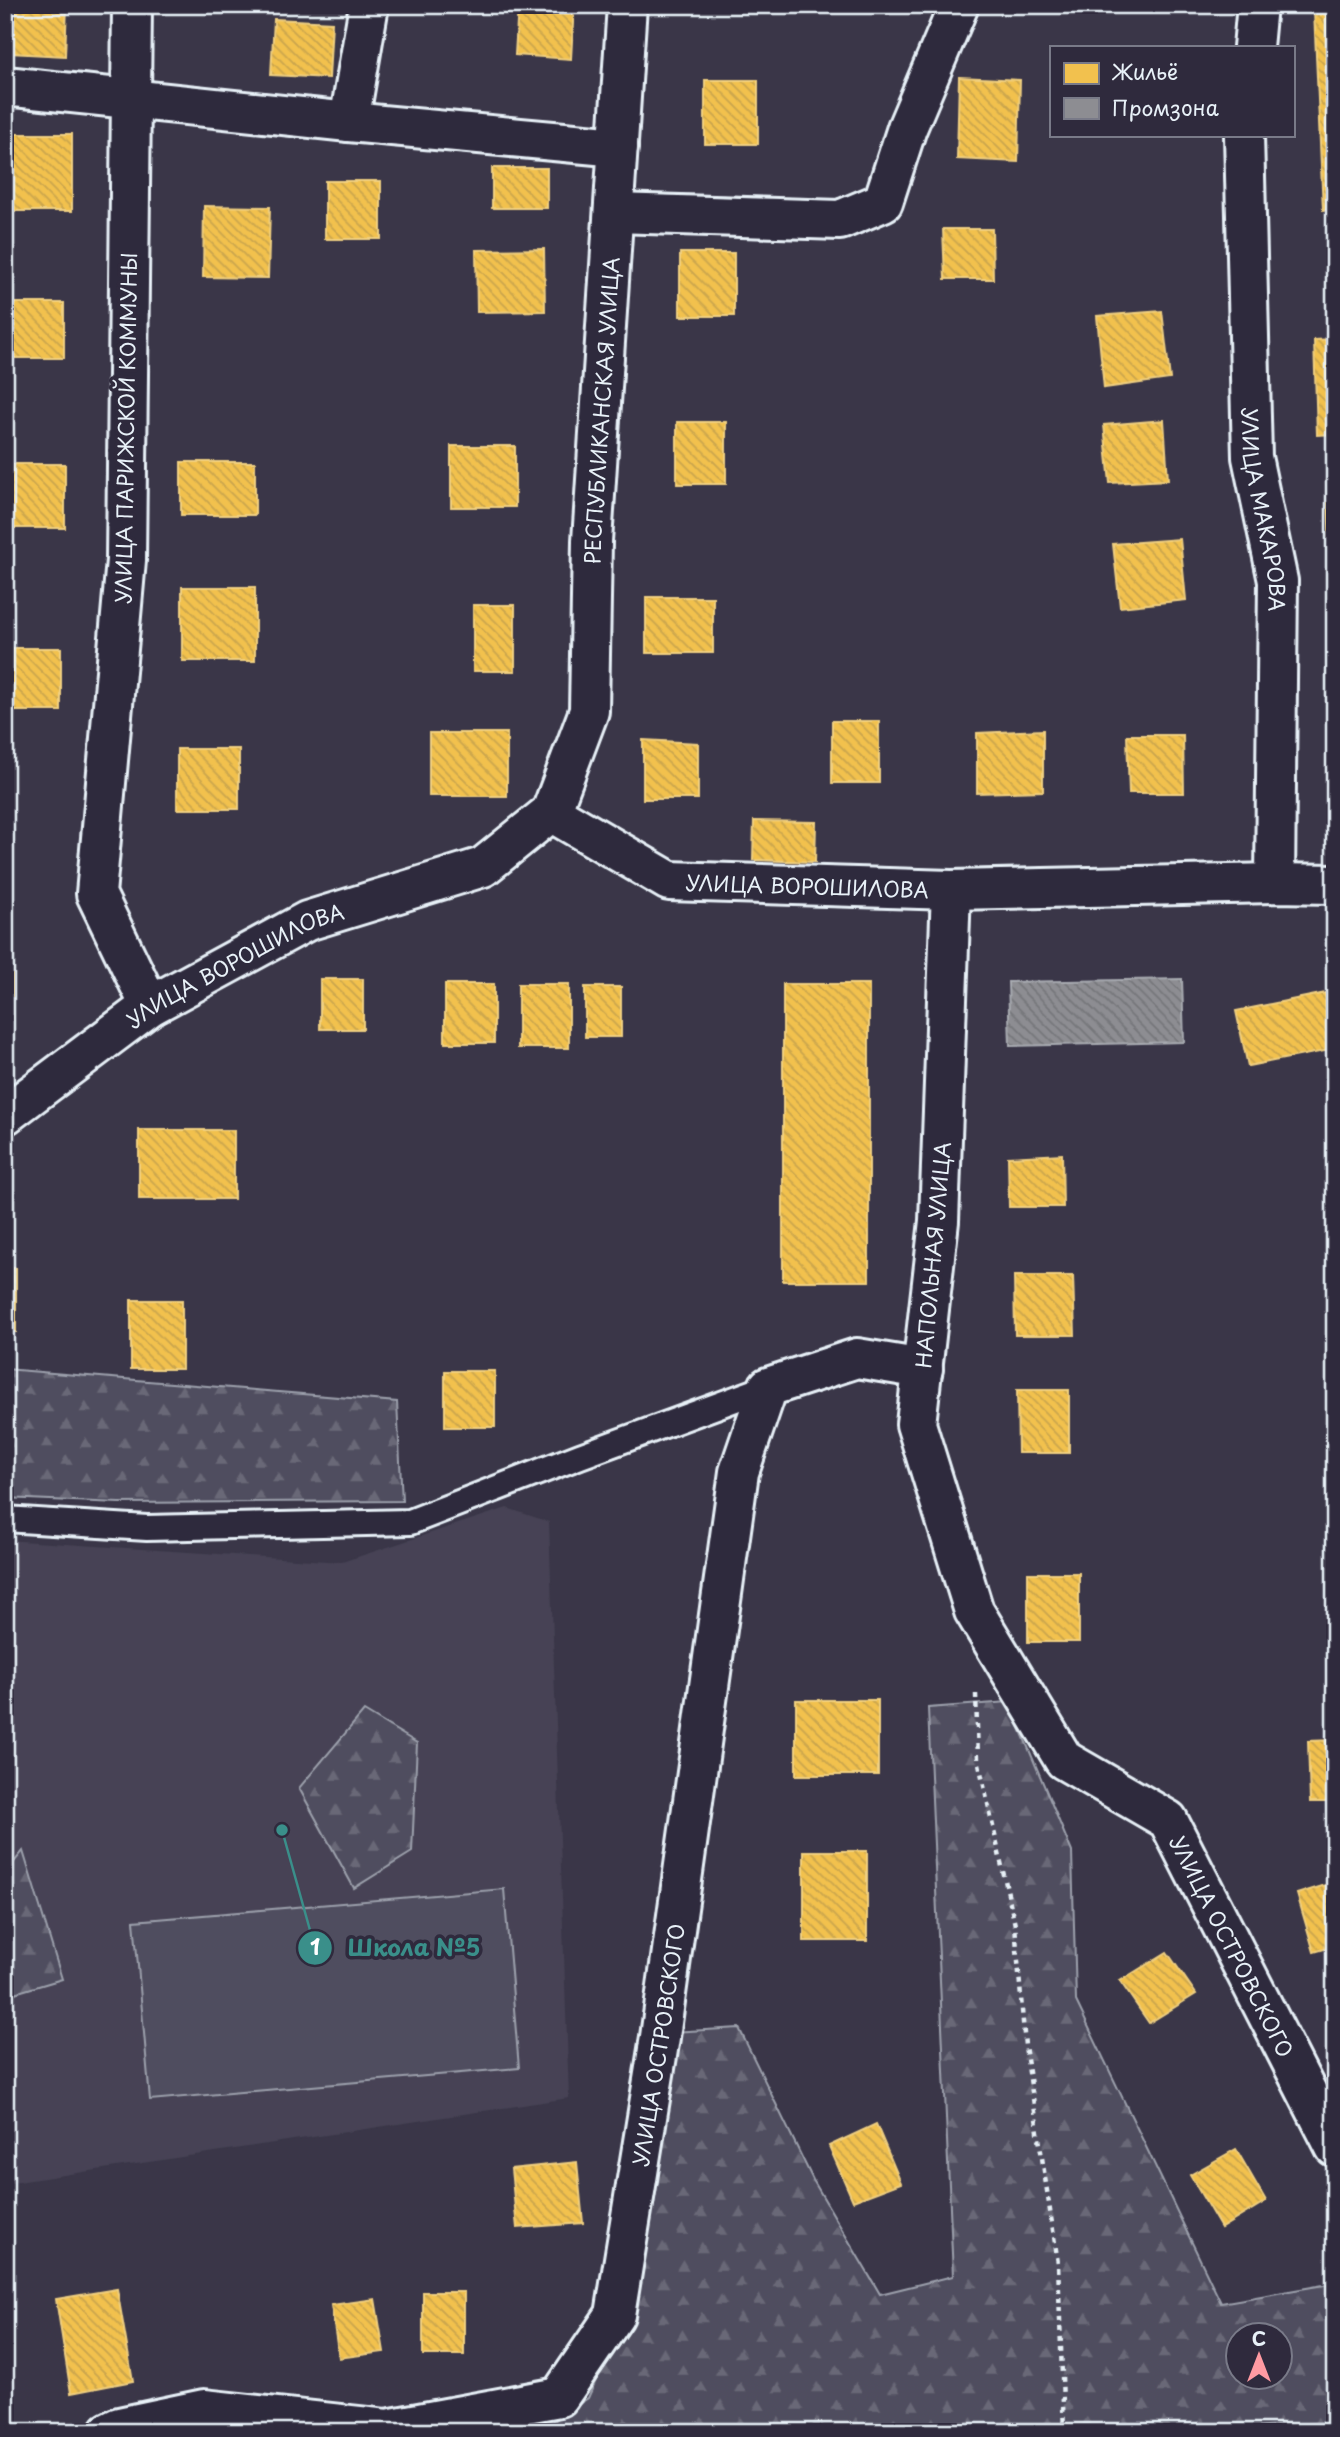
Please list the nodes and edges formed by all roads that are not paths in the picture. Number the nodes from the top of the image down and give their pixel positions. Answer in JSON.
{"nodes":[{"id":1,"x":132,"y":5,"type":"edge"},
{"id":2,"x":369,"y":5,"type":"edge"},
{"id":3,"x":627,"y":5,"type":"edge"},
{"id":4,"x":959,"y":5,"type":"edge"},
{"id":5,"x":1257,"y":5,"type":"edge"},
{"id":6,"x":1252,"y":46,"type":"edge"},
{"id":7,"x":5,"y":86,"type":"edge"},
{"id":8,"x":130,"y":99,"type":"junction"},
{"id":9,"x":349,"y":122,"type":"junction"},
{"id":10,"x":1244,"y":136,"type":"edge"},
{"id":11,"x":618,"y":146,"type":"junction"},
{"id":12,"x":615,"y":213,"type":"junction"},
{"id":13,"x":551,"y":812,"type":"junction"},
{"id":14,"x":1275,"y":883,"type":"junction"},
{"id":15,"x":1335,"y":884,"type":"edge"},
{"id":16,"x":951,"y":890,"type":"junction"},
{"id":17,"x":150,"y":1006,"type":"junction"},
{"id":18,"x":5,"y":1115,"type":"edge"},
{"id":19,"x":923,"y":1368,"type":"junction"},
{"id":20,"x":768,"y":1387,"type":"junction"},
{"id":21,"x":5,"y":1519,"type":"edge"},
{"id":22,"x":974,"y":1611,"type":"joint"},
{"id":23,"x":1335,"y":2147,"type":"edge"},
{"id":24,"x":109,"y":2432,"type":"edge"}],
"edges":[{"from":1,"to":8,"type":"street","name":"УЛИЦА ПАРИЖСКОЙ КОММУНЫ"},
{"from":2,"to":9,"type":"street"},
{"from":3,"to":11,"type":"street","name":"РЕСПУБЛИКАНСКАЯ УЛИЦА"},
{"from":4,"to":12,"type":"street"},
{"from":5,"to":6,"type":"street"},
{"from":7,"to":8,"type":"street"},
{"from":8,"to":9,"type":"street"},
{"from":8,"to":17,"type":"street","name":"УЛИЦА ПАРИЖСКОЙ КОММУНЫ"},
{"from":9,"to":11,"type":"street"},
{"from":10,"to":14,"type":"street","name":"УЛИЦА МАКАРОВА"},
{"from":11,"to":12,"type":"street","name":"РЕСПУБЛИКАНСКАЯ УЛИЦА"},
{"from":12,"to":13,"type":"street","name":"РЕСПУБЛИКАНСКАЯ УЛИЦА"},
{"from":13,"to":16,"type":"street","name":"УЛИЦА ВОРОШИЛОВА"},
{"from":13,"to":17,"type":"street","name":"УЛИЦА ВОРОШИЛОВА"},
{"from":14,"to":15,"type":"street","name":"УЛИЦА ВОРОШИЛОВА"},
{"from":14,"to":16,"type":"street","name":"УЛИЦА ВОРОШИЛОВА"},
{"from":16,"to":19,"type":"street","name":"НАПОЛЬНАЯ УЛИЦА"},
{"from":17,"to":18,"type":"street","name":"УЛИЦА ВОРОШИЛОВА"},
{"from":19,"to":20,"type":"street"},
{"from":19,"to":22,"type":"street","name":"НАПОЛЬНАЯ УЛИЦА"},
{"from":20,"to":21,"type":"lane"},
{"from":20,"to":24,"type":"street","name":"УЛИЦА ОСТРОВСКОГО"},
{"from":22,"to":23,"type":"street","name":"УЛИЦА ОСТРОВСКОГО"}]}
